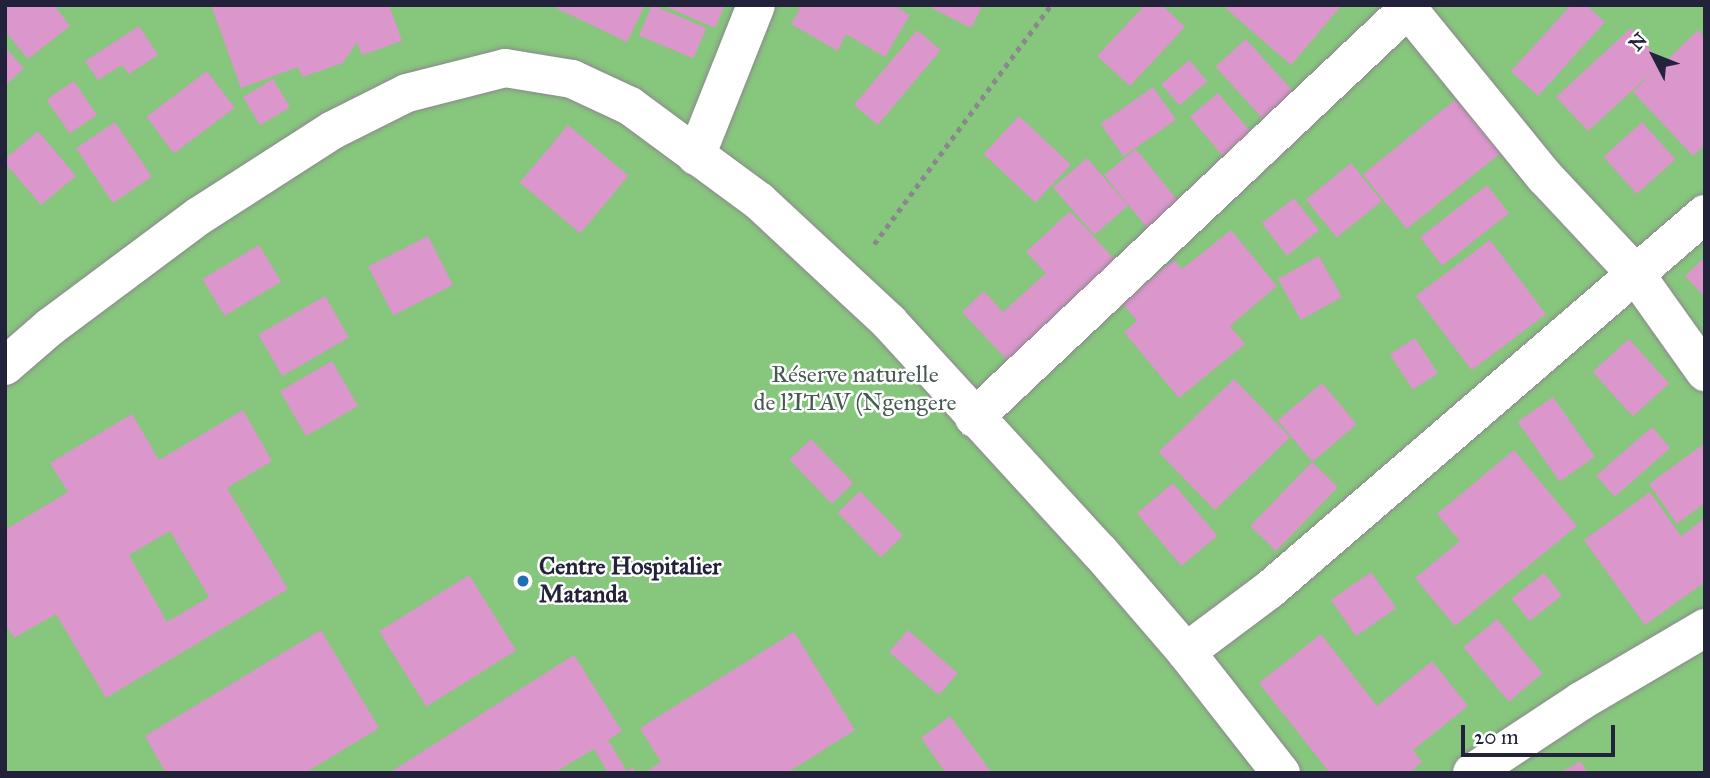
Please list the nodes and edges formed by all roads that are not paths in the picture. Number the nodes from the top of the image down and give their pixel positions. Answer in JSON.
{"nodes":[{"id":1,"x":756,"y":5,"type":"edge"},
{"id":2,"x":1409,"y":7,"type":"edge"},
{"id":3,"x":696,"y":156,"type":"junction"},
{"id":4,"x":1705,"y":214,"type":"edge"},
{"id":5,"x":1634,"y":272,"type":"junction"},
{"id":6,"x":5,"y":366,"type":"edge"},
{"id":7,"x":1705,"y":372,"type":"edge"},
{"id":8,"x":974,"y":418,"type":"junction"},
{"id":9,"x":1705,"y":628,"type":"edge"},
{"id":10,"x":1186,"y":652,"type":"junction"},
{"id":11,"x":1281,"y":773,"type":"edge"},
{"id":12,"x":1472,"y":773,"type":"edge"}],
"edges":[{"from":1,"to":3,"type":"street"},
{"from":2,"to":5,"type":"street"},
{"from":2,"to":8,"type":"street"},
{"from":3,"to":6,"type":"street"},
{"from":3,"to":8,"type":"street"},
{"from":4,"to":5,"type":"street"},
{"from":5,"to":7,"type":"street"},
{"from":5,"to":10,"type":"street"},
{"from":8,"to":10,"type":"street"},
{"from":9,"to":12,"type":"street"},
{"from":10,"to":11,"type":"street"}]}
